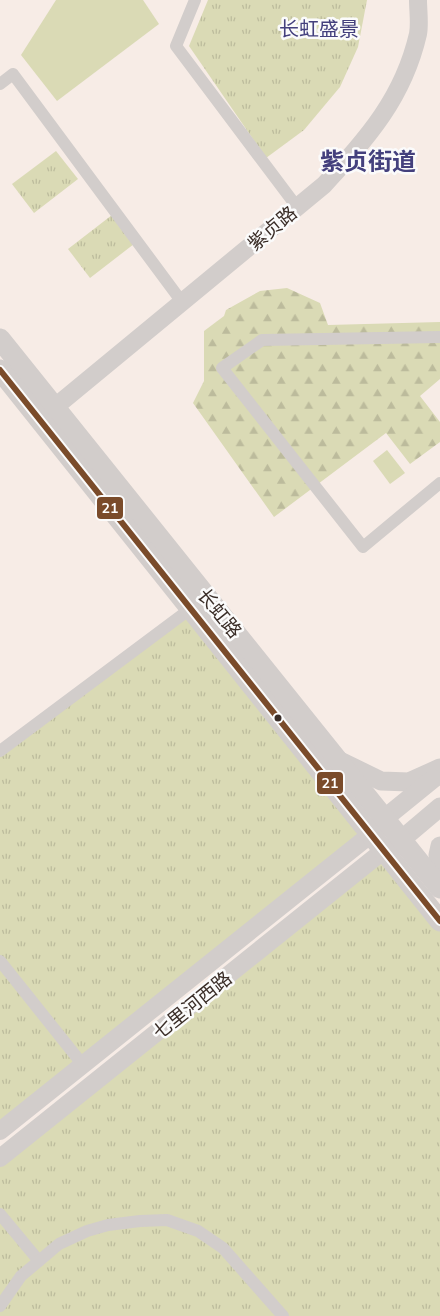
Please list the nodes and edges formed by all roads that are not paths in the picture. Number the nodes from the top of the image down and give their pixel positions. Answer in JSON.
{"nodes":[{"id":1,"x":195,"y":0,"type":"edge"},
{"id":2,"x":418,"y":0,"type":"edge"},
{"id":3,"x":0,"y":84,"type":"edge"},
{"id":4,"x":297,"y":207,"type":"junction"},
{"id":5,"x":182,"y":302,"type":"junction"},
{"id":6,"x":440,"y":337,"type":"edge"},
{"id":7,"x":0,"y":339,"type":"edge"},
{"id":8,"x":0,"y":370,"type":"edge"},
{"id":9,"x":55,"y":408,"type":"junction"},
{"id":10,"x":440,"y":483,"type":"edge"},
{"id":11,"x":190,"y":609,"type":"junction"},
{"id":12,"x":0,"y":751,"type":"edge"},
{"id":13,"x":338,"y":760,"type":"junction"},
{"id":14,"x":440,"y":768,"type":"edge"},
{"id":15,"x":440,"y":773,"type":"edge"},
{"id":16,"x":440,"y":807,"type":"edge"},
{"id":17,"x":385,"y":818,"type":"junction"},
{"id":18,"x":385,"y":842,"type":"junction"},
{"id":19,"x":440,"y":846,"type":"edge"},
{"id":20,"x":440,"y":864,"type":"edge"},
{"id":21,"x":440,"y":888,"type":"edge"},
{"id":22,"x":440,"y":921,"type":"edge"},
{"id":23,"x":0,"y":961,"type":"edge"},
{"id":24,"x":83,"y":1065,"type":"junction"},
{"id":25,"x":0,"y":1131,"type":"edge"},
{"id":26,"x":0,"y":1158,"type":"edge"},
{"id":27,"x":0,"y":1214,"type":"edge"},
{"id":28,"x":39,"y":1261,"type":"junction"},
{"id":29,"x":0,"y":1306,"type":"edge"},
{"id":30,"x":283,"y":1316,"type":"edge"}],
"edges":[{"from":1,"to":4,"type":"street"},
{"from":2,"to":4,"type":"street","name":"紫贞路"},
{"from":3,"to":5,"type":"street"},
{"from":4,"to":5,"type":"street","name":"紫贞路"},
{"from":5,"to":9,"type":"street","name":"紫贞路"},
{"from":6,"to":10,"type":"street"},
{"from":7,"to":9,"type":"highway","name":"长虹路"},
{"from":8,"to":11,"type":"highway","name":"长虹路"},
{"from":9,"to":13,"type":"highway","name":"长虹路"},
{"from":11,"to":12,"type":"street"},
{"from":11,"to":18,"type":"highway","name":"长虹路"},
{"from":13,"to":14,"type":"main road"},
{"from":13,"to":17,"type":"highway","name":"长虹路"},
{"from":15,"to":17,"type":"main road"},
{"from":16,"to":18,"type":"main road"},
{"from":17,"to":18,"type":"highway","name":"长虹路"},
{"from":18,"to":21,"type":"highway","name":"长虹路"},
{"from":18,"to":22,"type":"highway","name":"长虹路"},
{"from":18,"to":24,"type":"street","name":"七里河西路"},
{"from":18,"to":26,"type":"street","name":"七里河西路"},
{"from":19,"to":20,"type":"main road"},
{"from":23,"to":24,"type":"street"},
{"from":24,"to":25,"type":"street","name":"七里河西路"},
{"from":27,"to":28,"type":"street"},
{"from":28,"to":29,"type":"street"},
{"from":28,"to":30,"type":"street"}]}
